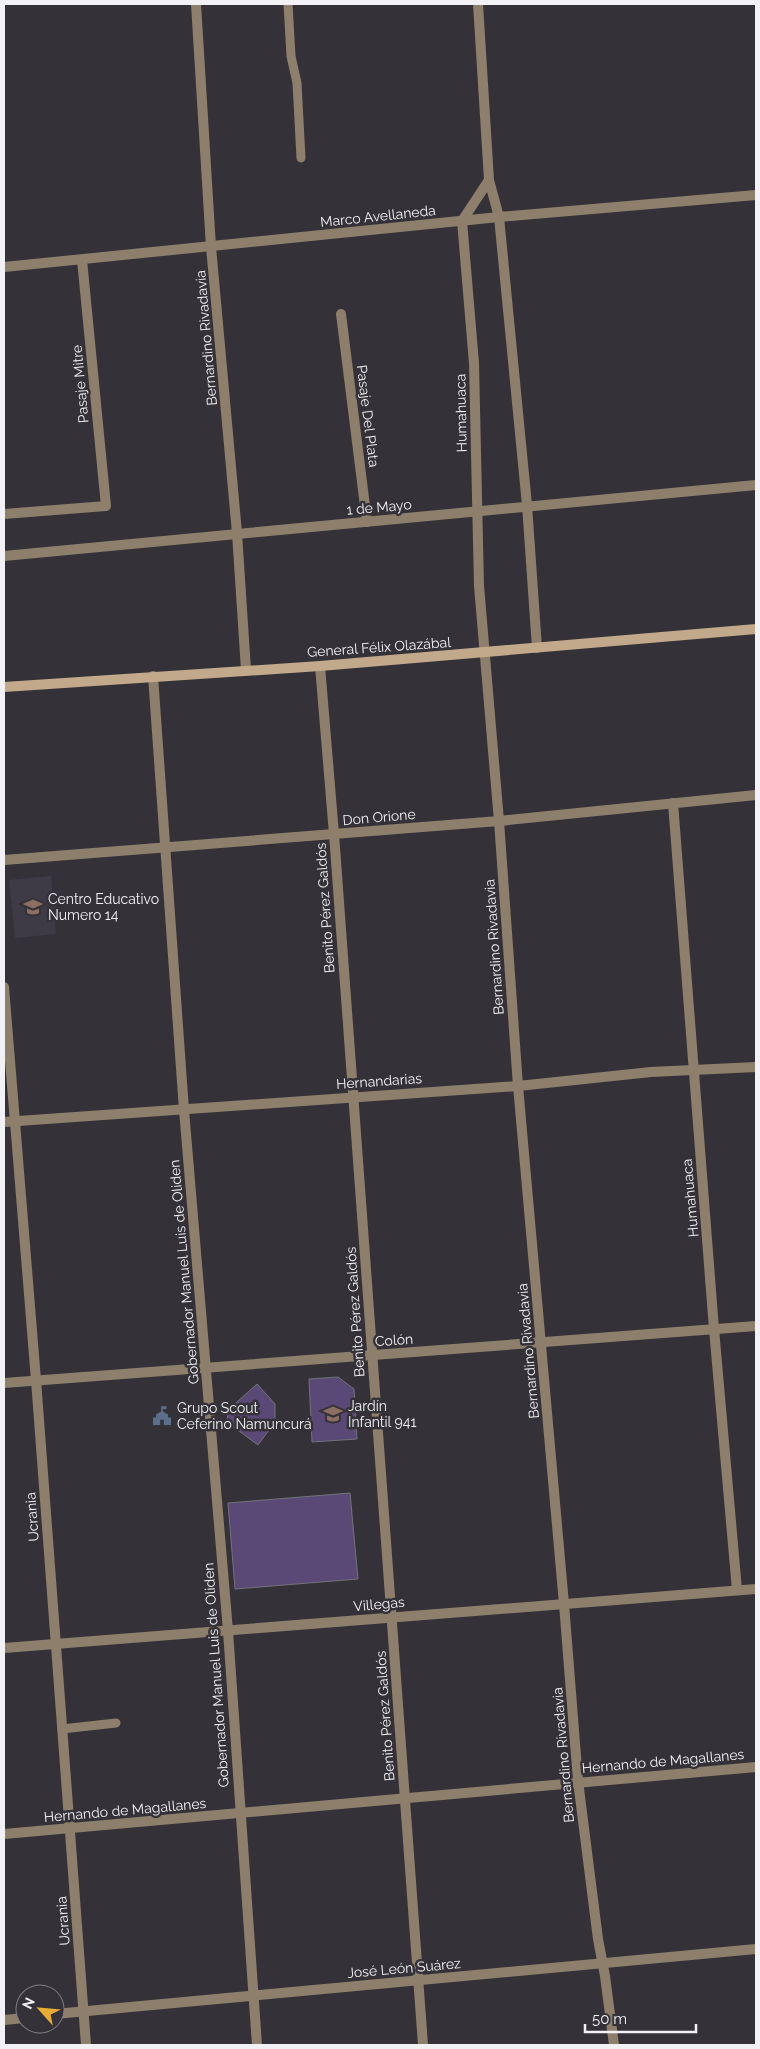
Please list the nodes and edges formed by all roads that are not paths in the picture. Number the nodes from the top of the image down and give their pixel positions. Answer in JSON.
{"nodes":[{"id":1,"x":196,"y":4,"type":"edge"},
{"id":2,"x":288,"y":4,"type":"edge"},
{"id":3,"x":478,"y":4,"type":"edge"},
{"id":4,"x":301,"y":158,"type":"dead end"},
{"id":5,"x":489,"y":180,"type":"junction"},
{"id":6,"x":756,"y":195,"type":"edge"},
{"id":7,"x":499,"y":217,"type":"junction"},
{"id":8,"x":462,"y":221,"type":"junction"},
{"id":9,"x":211,"y":247,"type":"junction"},
{"id":10,"x":82,"y":260,"type":"junction"},
{"id":11,"x":4,"y":267,"type":"edge"},
{"id":12,"x":341,"y":314,"type":"dead end"},
{"id":13,"x":756,"y":485,"type":"edge"},
{"id":14,"x":527,"y":506,"type":"junction"},
{"id":15,"x":477,"y":512,"type":"junction"},
{"id":16,"x":4,"y":514,"type":"edge"},
{"id":17,"x":367,"y":522,"type":"junction"},
{"id":18,"x":237,"y":533,"type":"junction"},
{"id":19,"x":4,"y":556,"type":"edge"},
{"id":20,"x":756,"y":629,"type":"edge"},
{"id":21,"x":537,"y":648,"type":"junction"},
{"id":22,"x":484,"y":653,"type":"junction"},
{"id":23,"x":320,"y":666,"type":"junction"},
{"id":24,"x":246,"y":670,"type":"junction"},
{"id":25,"x":153,"y":676,"type":"junction"},
{"id":26,"x":4,"y":687,"type":"edge"},
{"id":27,"x":756,"y":795,"type":"edge"},
{"id":28,"x":672,"y":803,"type":"junction"},
{"id":29,"x":499,"y":821,"type":"junction"},
{"id":30,"x":334,"y":834,"type":"junction"},
{"id":31,"x":165,"y":847,"type":"junction"},
{"id":32,"x":4,"y":860,"type":"edge"},
{"id":33,"x":4,"y":986,"type":"edge"},
{"id":34,"x":756,"y":1067,"type":"edge"},
{"id":35,"x":693,"y":1070,"type":"junction"},
{"id":36,"x":518,"y":1086,"type":"junction"},
{"id":37,"x":352,"y":1096,"type":"junction"},
{"id":38,"x":184,"y":1110,"type":"junction"},
{"id":39,"x":9,"y":1122,"type":"edge"},
{"id":40,"x":756,"y":1326,"type":"edge"},
{"id":41,"x":714,"y":1329,"type":"junction"},
{"id":42,"x":540,"y":1342,"type":"junction"},
{"id":43,"x":373,"y":1356,"type":"junction"},
{"id":44,"x":207,"y":1368,"type":"junction"},
{"id":45,"x":36,"y":1380,"type":"junction"},
{"id":46,"x":4,"y":1383,"type":"edge"},
{"id":47,"x":756,"y":1589,"type":"edge"},
{"id":48,"x":737,"y":1590,"type":"junction"},
{"id":49,"x":564,"y":1604,"type":"junction"},
{"id":50,"x":392,"y":1616,"type":"junction"},
{"id":51,"x":228,"y":1631,"type":"junction"},
{"id":52,"x":55,"y":1645,"type":"junction"},
{"id":53,"x":4,"y":1648,"type":"edge"},
{"id":54,"x":116,"y":1723,"type":"dead end"},
{"id":55,"x":62,"y":1728,"type":"junction"},
{"id":56,"x":756,"y":1767,"type":"edge"},
{"id":57,"x":756,"y":1778,"type":"edge"},
{"id":58,"x":578,"y":1781,"type":"junction"},
{"id":59,"x":405,"y":1798,"type":"junction"},
{"id":60,"x":240,"y":1815,"type":"junction"},
{"id":61,"x":71,"y":1828,"type":"junction"},
{"id":62,"x":4,"y":1834,"type":"edge"},
{"id":63,"x":756,"y":1949,"type":"edge"},
{"id":64,"x":603,"y":1963,"type":"junction"},
{"id":65,"x":418,"y":1981,"type":"junction"},
{"id":66,"x":254,"y":1994,"type":"junction"},
{"id":67,"x":83,"y":2011,"type":"junction"},
{"id":68,"x":65,"y":2013,"type":"edge"},
{"id":69,"x":86,"y":2045,"type":"edge"},
{"id":70,"x":257,"y":2045,"type":"edge"},
{"id":71,"x":423,"y":2045,"type":"edge"},
{"id":72,"x":614,"y":2045,"type":"edge"}],
"edges":[{"from":1,"to":9,"type":"street","name":"Bernardino Rivadavia"},
{"from":2,"to":4,"type":"lane"},
{"from":3,"to":5,"type":"street"},
{"from":5,"to":7,"type":"street"},
{"from":5,"to":8,"type":"street"},
{"from":6,"to":7,"type":"street","name":"Marco Avellaneda"},
{"from":7,"to":8,"type":"street","name":"Marco Avellaneda"},
{"from":7,"to":14,"type":"street"},
{"from":8,"to":9,"type":"street","name":"Marco Avellaneda"},
{"from":8,"to":15,"type":"street","name":"Humahuaca"},
{"from":9,"to":10,"type":"street","name":"Marco Avellaneda"},
{"from":9,"to":18,"type":"street","name":"Bernardino Rivadavia"},
{"from":10,"to":11,"type":"street","name":"Marco Avellaneda"},
{"from":10,"to":16,"type":"street","name":"Pasaje Mitre"},
{"from":12,"to":17,"type":"street","name":"Pasaje Del Plata"},
{"from":13,"to":14,"type":"street","name":"1 de Mayo"},
{"from":14,"to":15,"type":"street","name":"1 de Mayo"},
{"from":14,"to":21,"type":"street"},
{"from":15,"to":17,"type":"street","name":"1 de Mayo"},
{"from":15,"to":22,"type":"street","name":"Humahuaca"},
{"from":17,"to":18,"type":"street","name":"1 de Mayo"},
{"from":18,"to":19,"type":"street","name":"1 de Mayo"},
{"from":18,"to":24,"type":"street","name":"Bernardino Rivadavia"},
{"from":20,"to":21,"type":"street","name":"General Félix Olazábal"},
{"from":21,"to":22,"type":"street","name":"General Félix Olazábal"},
{"from":22,"to":23,"type":"street","name":"General Félix Olazábal"},
{"from":22,"to":29,"type":"street","name":"Bernardino Rivadavia"},
{"from":23,"to":24,"type":"street","name":"General Félix Olazábal"},
{"from":23,"to":30,"type":"street","name":"Benito Pérez Galdós"},
{"from":24,"to":25,"type":"street","name":"General Félix Olazábal"},
{"from":25,"to":26,"type":"street","name":"General Félix Olazábal"},
{"from":25,"to":31,"type":"street","name":"Gobernador Manuel Luis de Oliden"},
{"from":27,"to":28,"type":"street","name":"Don Orione"},
{"from":28,"to":29,"type":"street","name":"Don Orione"},
{"from":28,"to":35,"type":"street","name":"Humahuaca"},
{"from":29,"to":30,"type":"street","name":"Don Orione"},
{"from":29,"to":36,"type":"street","name":"Bernardino Rivadavia"},
{"from":30,"to":31,"type":"street","name":"Don Orione"},
{"from":30,"to":37,"type":"street","name":"Benito Pérez Galdós"},
{"from":31,"to":32,"type":"street","name":"Don Orione"},
{"from":31,"to":38,"type":"street","name":"Gobernador Manuel Luis de Oliden"},
{"from":33,"to":39,"type":"street","name":"Ucrania"},
{"from":34,"to":35,"type":"street","name":"Hernandarias"},
{"from":35,"to":36,"type":"street","name":"Hernandarias"},
{"from":35,"to":41,"type":"street","name":"Humahuaca"},
{"from":36,"to":37,"type":"street","name":"Hernandarias"},
{"from":36,"to":42,"type":"street","name":"Bernardino Rivadavia"},
{"from":37,"to":38,"type":"street","name":"Hernandarias"},
{"from":37,"to":43,"type":"street","name":"Benito Pérez Galdós"},
{"from":38,"to":39,"type":"street","name":"Hernandarias"},
{"from":38,"to":44,"type":"street","name":"Gobernador Manuel Luis de Oliden"},
{"from":39,"to":45,"type":"street","name":"Ucrania"},
{"from":40,"to":41,"type":"street","name":"Colón"},
{"from":41,"to":42,"type":"street","name":"Colón"},
{"from":41,"to":48,"type":"street","name":"Humahuaca"},
{"from":42,"to":43,"type":"street","name":"Colón"},
{"from":42,"to":49,"type":"street","name":"Bernardino Rivadavia"},
{"from":43,"to":44,"type":"street","name":"Colón"},
{"from":43,"to":50,"type":"street","name":"Benito Pérez Galdós"},
{"from":44,"to":45,"type":"street","name":"Colón"},
{"from":44,"to":51,"type":"street","name":"Gobernador Manuel Luis de Oliden"},
{"from":45,"to":46,"type":"street","name":"Colón"},
{"from":45,"to":52,"type":"street","name":"Ucrania"},
{"from":47,"to":48,"type":"street","name":"Villegas"},
{"from":48,"to":49,"type":"street","name":"Villegas"},
{"from":49,"to":50,"type":"street","name":"Villegas"},
{"from":49,"to":58,"type":"street","name":"Bernardino Rivadavia"},
{"from":50,"to":51,"type":"street","name":"Villegas"},
{"from":50,"to":59,"type":"street","name":"Benito Pérez Galdós"},
{"from":51,"to":52,"type":"street","name":"Villegas"},
{"from":51,"to":60,"type":"street","name":"Gobernador Manuel Luis de Oliden"},
{"from":52,"to":53,"type":"street","name":"Villegas"},
{"from":52,"to":55,"type":"street","name":"Ucrania"},
{"from":54,"to":55,"type":"lane"},
{"from":55,"to":61,"type":"street","name":"Ucrania"},
{"from":56,"to":57,"type":"street"},
{"from":56,"to":58,"type":"street","name":"Hernando de Magallanes"},
{"from":58,"to":59,"type":"street","name":"Hernando de Magallanes"},
{"from":58,"to":64,"type":"street","name":"Bernardino Rivadavia"},
{"from":59,"to":60,"type":"street","name":"Hernando de Magallanes"},
{"from":59,"to":65,"type":"street","name":"Benito Pérez Galdós"},
{"from":60,"to":61,"type":"street","name":"Hernando de Magallanes"},
{"from":60,"to":66,"type":"street","name":"Gobernador Manuel Luis de Oliden"},
{"from":61,"to":62,"type":"street","name":"Hernando de Magallanes"},
{"from":61,"to":67,"type":"street","name":"Ucrania"},
{"from":63,"to":64,"type":"street","name":"José León Suárez"},
{"from":64,"to":65,"type":"street","name":"José León Suárez"},
{"from":64,"to":72,"type":"street","name":"Bernardino Rivadavia"},
{"from":65,"to":66,"type":"street","name":"José León Suárez"},
{"from":65,"to":71,"type":"street","name":"Benito Pérez Galdós"},
{"from":66,"to":67,"type":"street","name":"José León Suárez"},
{"from":66,"to":70,"type":"street","name":"Gobernador Manuel Luis de Oliden"},
{"from":67,"to":68,"type":"street","name":"José León Suárez"},
{"from":67,"to":69,"type":"street","name":"Ucrania"}]}
